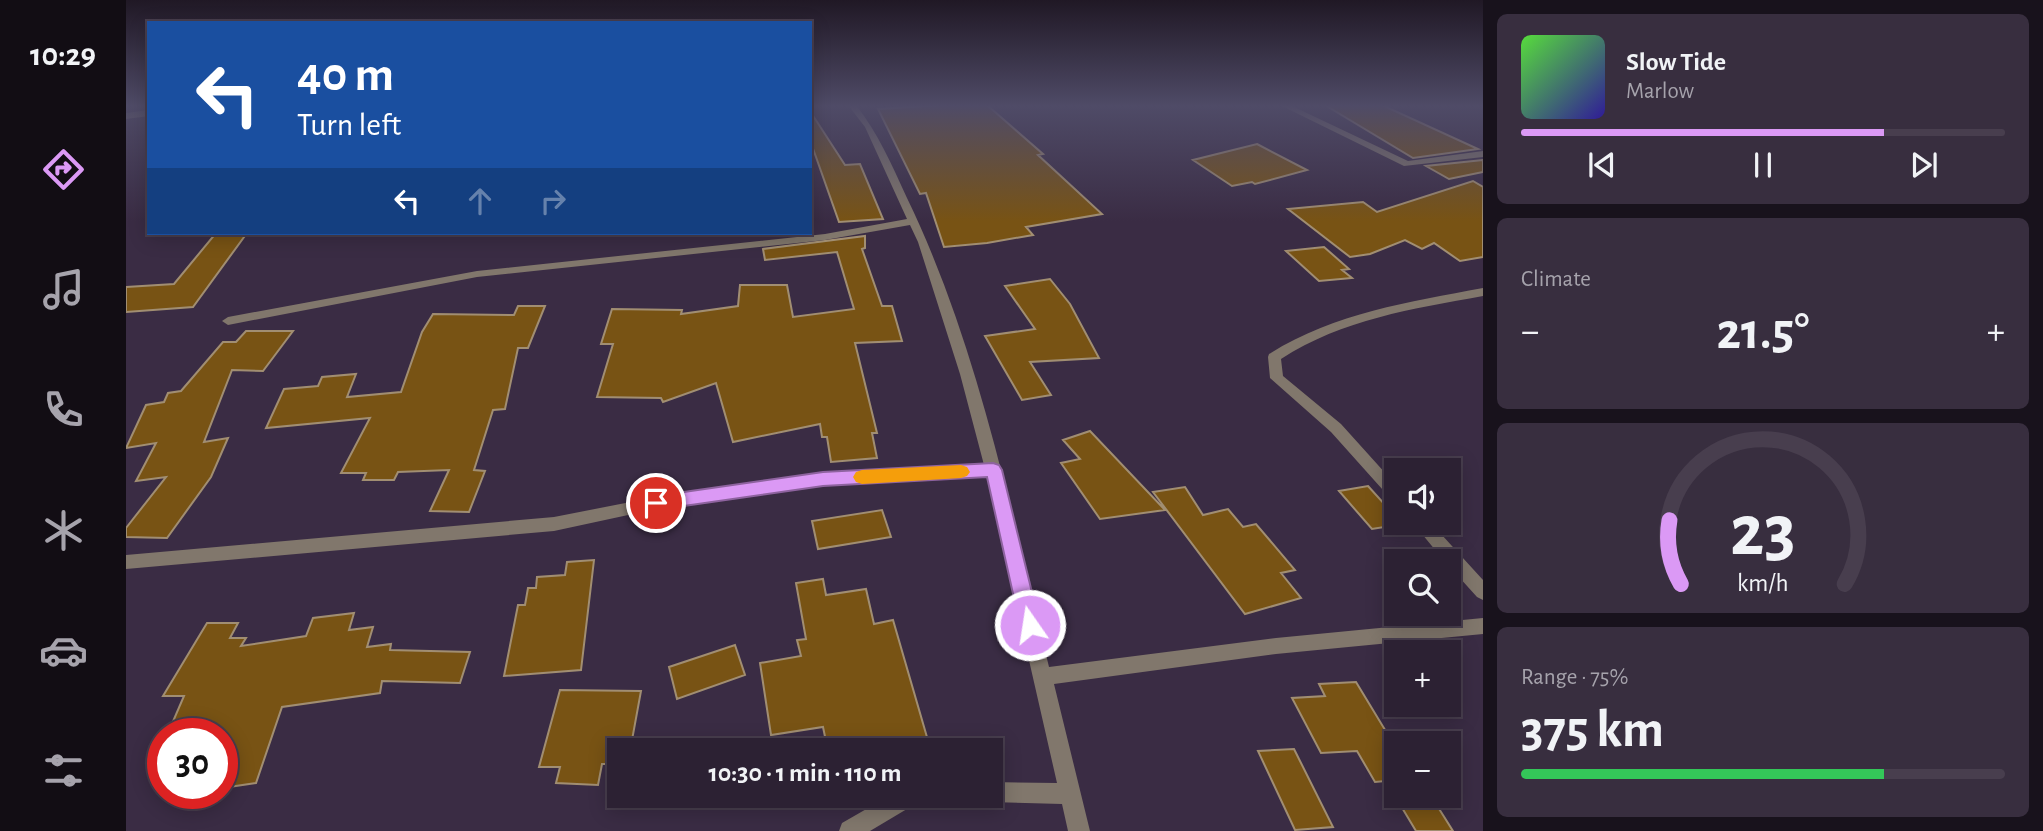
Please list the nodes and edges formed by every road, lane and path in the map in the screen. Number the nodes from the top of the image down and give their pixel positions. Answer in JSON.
{"nodes":[{"id":1,"x":877,"y":144,"type":"edge"},
{"id":2,"x":1365,"y":144,"type":"edge"},
{"id":3,"x":1483,"y":154,"type":"edge"},
{"id":4,"x":913,"y":221,"type":"junction"},
{"id":5,"x":1483,"y":292,"type":"edge"},
{"id":6,"x":228,"y":321,"type":"dead end"},
{"id":7,"x":993,"y":470,"type":"junction"},
{"id":8,"x":1384,"y":482,"type":"edge"},
{"id":9,"x":1432,"y":535,"type":"edge"},
{"id":10,"x":126,"y":562,"type":"edge"},
{"id":11,"x":1483,"y":592,"type":"edge"},
{"id":12,"x":1483,"y":626,"type":"edge"},
{"id":13,"x":1042,"y":677,"type":"junction"},
{"id":14,"x":1003,"y":792,"type":"edge"},
{"id":15,"x":1069,"y":793,"type":"junction"},
{"id":16,"x":889,"y":808,"type":"edge"},
{"id":17,"x":850,"y":831,"type":"edge"},
{"id":18,"x":1079,"y":831,"type":"edge"}],
"edges":[{"from":1,"to":4,"type":"street"},
{"from":2,"to":3,"type":"street"},
{"from":4,"to":6,"type":"street"},
{"from":4,"to":7,"type":"street"},
{"from":5,"to":8,"type":"street"},
{"from":7,"to":10,"type":"street"},
{"from":7,"to":13,"type":"street"},
{"from":9,"to":11,"type":"street"},
{"from":12,"to":13,"type":"street"},
{"from":13,"to":15,"type":"street"},
{"from":14,"to":15,"type":"street"},
{"from":15,"to":18,"type":"street"},
{"from":16,"to":17,"type":"street"}]}
